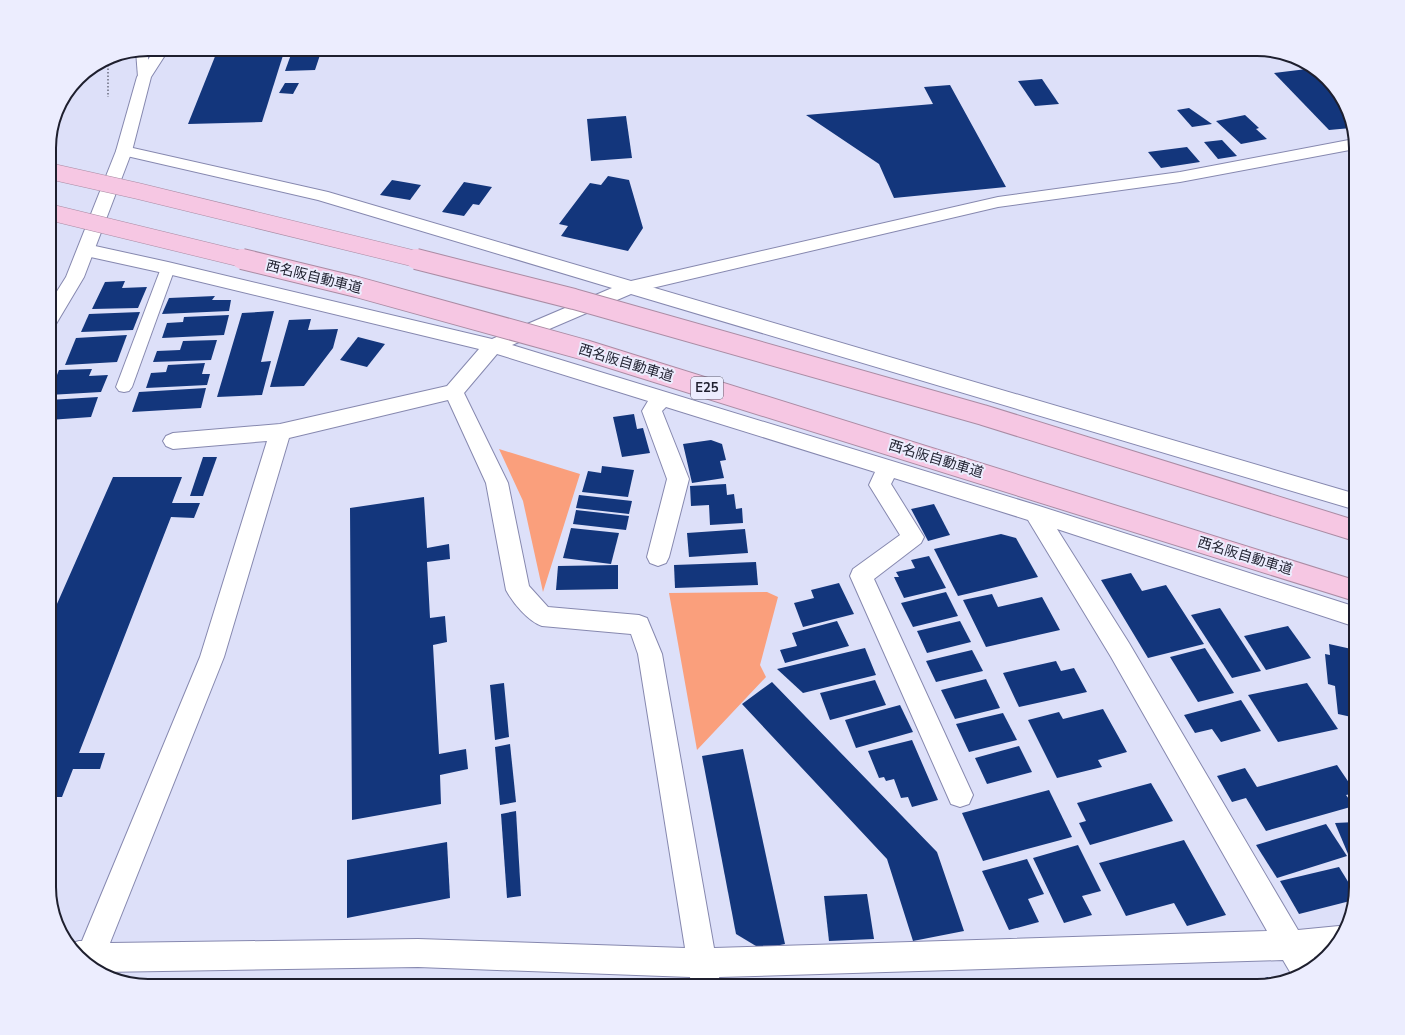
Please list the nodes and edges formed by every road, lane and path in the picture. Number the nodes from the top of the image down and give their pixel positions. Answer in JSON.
{"nodes":[{"id":1,"x":142,"y":56,"type":"edge"},
{"id":2,"x":158,"y":56,"type":"edge"},
{"id":3,"x":144,"y":77,"type":"junction"},
{"id":4,"x":1349,"y":145,"type":"edge"},
{"id":5,"x":124,"y":151,"type":"junction"},
{"id":6,"x":56,"y":173,"type":"edge"},
{"id":7,"x":56,"y":214,"type":"edge"},
{"id":8,"x":86,"y":250,"type":"junction"},
{"id":9,"x":168,"y":268,"type":"junction"},
{"id":10,"x":631,"y":287,"type":"junction"},
{"id":11,"x":56,"y":308,"type":"edge"},
{"id":12,"x":493,"y":346,"type":"junction"},
{"id":13,"x":124,"y":387,"type":"dead end"},
{"id":14,"x":454,"y":392,"type":"junction"},
{"id":15,"x":661,"y":398,"type":"junction"},
{"id":16,"x":280,"y":432,"type":"junction"},
{"id":17,"x":173,"y":441,"type":"dead end"},
{"id":18,"x":888,"y":468,"type":"junction"},
{"id":19,"x":1349,"y":500,"type":"edge"},
{"id":20,"x":1036,"y":514,"type":"junction"},
{"id":21,"x":1349,"y":529,"type":"edge"},
{"id":22,"x":658,"y":557,"type":"dead end"},
{"id":23,"x":1349,"y":589,"type":"edge"},
{"id":24,"x":1349,"y":615,"type":"edge"},
{"id":25,"x":960,"y":795,"type":"dead end"},
{"id":26,"x":1331,"y":941,"type":"edge"},
{"id":27,"x":1290,"y":945,"type":"junction"},
{"id":28,"x":87,"y":955,"type":"edge"},
{"id":29,"x":91,"y":959,"type":"edge"},
{"id":30,"x":1303,"y":966,"type":"edge"},
{"id":31,"x":704,"y":975,"type":"edge"}],
"edges":[{"from":1,"to":3,"type":"lane"},
{"from":2,"to":3,"type":"street"},
{"from":3,"to":5,"type":"street"},
{"from":4,"to":10,"type":"street"},
{"from":5,"to":8,"type":"street"},
{"from":5,"to":10,"type":"street"},
{"from":6,"to":21,"type":"highway","bridge":true},
{"from":7,"to":23,"type":"highway","name":"西名阪自動車道","number":"E25","bridge":true},
{"from":8,"to":9,"type":"street"},
{"from":8,"to":11,"type":"street"},
{"from":9,"to":12,"type":"street"},
{"from":9,"to":13,"type":"lane"},
{"from":10,"to":12,"type":"street"},
{"from":10,"to":19,"type":"street"},
{"from":12,"to":14,"type":"street"},
{"from":12,"to":15,"type":"street"},
{"from":14,"to":16,"type":"street"},
{"from":14,"to":31,"type":"street"},
{"from":15,"to":18,"type":"street"},
{"from":15,"to":22,"type":"street"},
{"from":16,"to":17,"type":"street"},
{"from":16,"to":28,"type":"street"},
{"from":18,"to":20,"type":"street"},
{"from":18,"to":25,"type":"street"},
{"from":20,"to":24,"type":"street"},
{"from":20,"to":27,"type":"street"},
{"from":26,"to":27,"type":"street"},
{"from":27,"to":30,"type":"street"},
{"from":27,"to":31,"type":"street"},
{"from":29,"to":31,"type":"street"}]}
